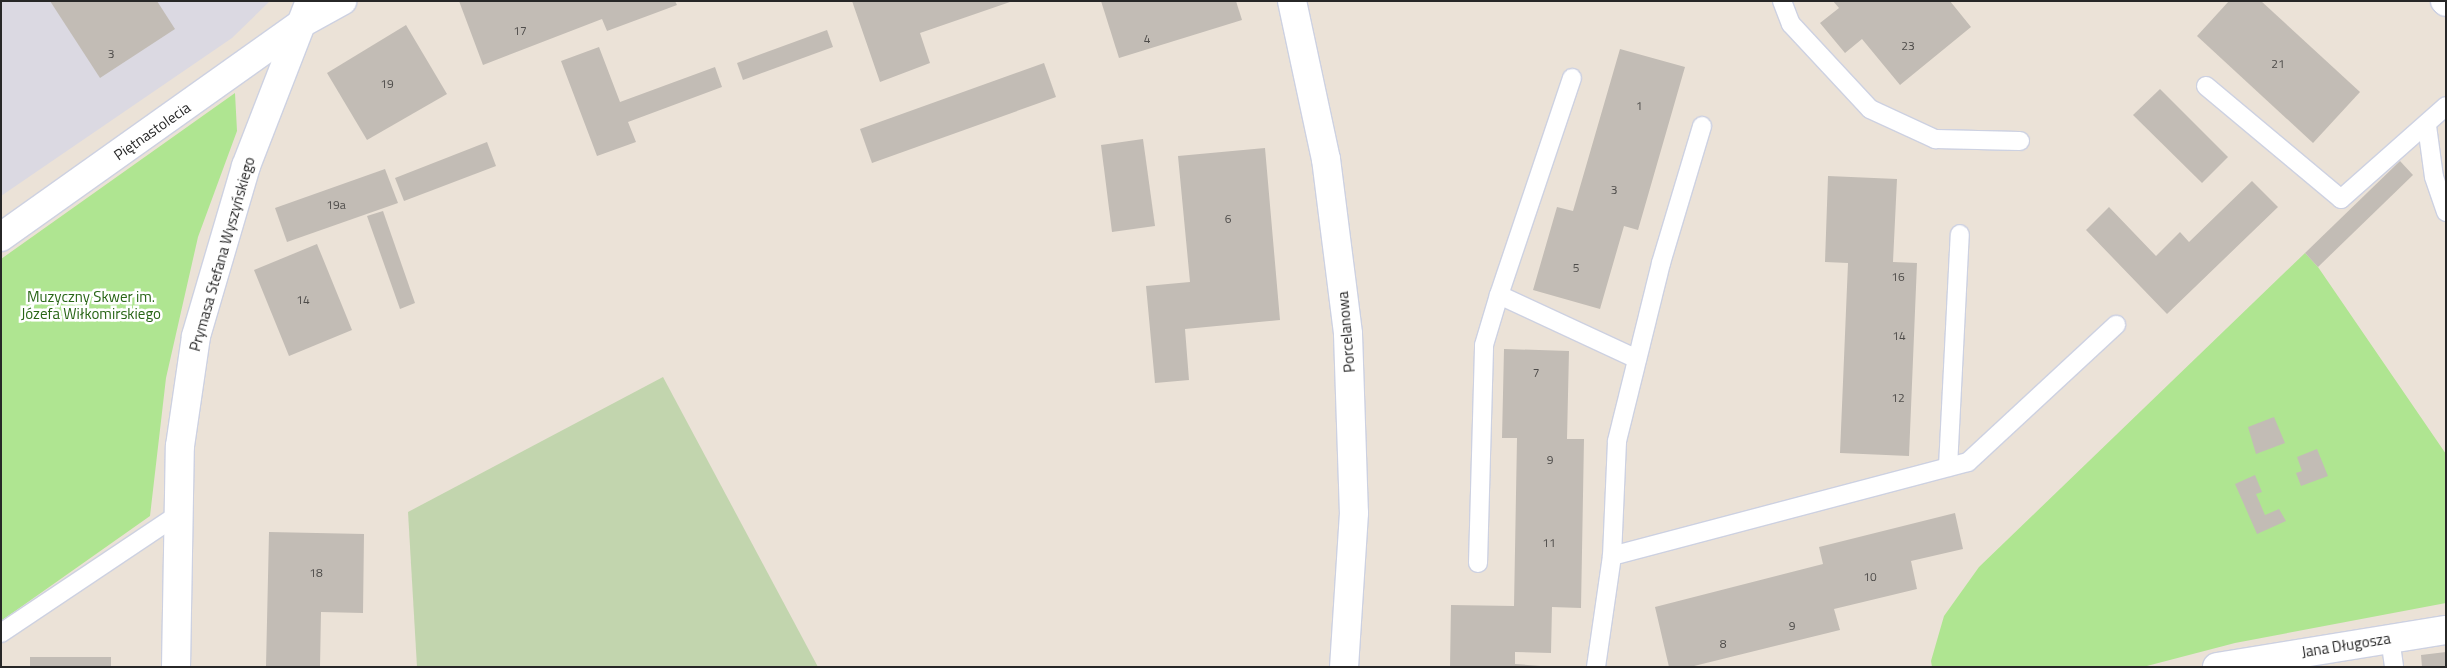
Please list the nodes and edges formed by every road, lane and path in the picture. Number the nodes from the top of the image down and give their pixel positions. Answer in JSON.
{"nodes":[{"id":1,"x":342,"y":1,"type":"edge"},
{"id":2,"x":1292,"y":1,"type":"edge"},
{"id":3,"x":1782,"y":1,"type":"edge"},
{"id":4,"x":306,"y":12,"type":"edge"},
{"id":5,"x":1572,"y":78,"type":"dead end"},
{"id":6,"x":2206,"y":86,"type":"dead end"},
{"id":7,"x":2446,"y":106,"type":"edge"},
{"id":8,"x":1702,"y":126,"type":"dead end"},
{"id":9,"x":2427,"y":126,"type":"junction"},
{"id":10,"x":2020,"y":141,"type":"dead end"},
{"id":11,"x":2446,"y":212,"type":"edge"},
{"id":12,"x":1960,"y":234,"type":"dead end"},
{"id":13,"x":1,"y":237,"type":"edge"},
{"id":14,"x":1498,"y":295,"type":"junction"},
{"id":15,"x":2116,"y":325,"type":"dead end"},
{"id":16,"x":1637,"y":359,"type":"junction"},
{"id":17,"x":1948,"y":467,"type":"junction"},
{"id":18,"x":179,"y":514,"type":"junction"},
{"id":19,"x":1612,"y":556,"type":"junction"},
{"id":20,"x":1478,"y":563,"type":"dead end"},
{"id":21,"x":2446,"y":630,"type":"edge"},
{"id":22,"x":1,"y":633,"type":"edge"},
{"id":23,"x":2390,"y":638,"type":"junction"},
{"id":24,"x":176,"y":667,"type":"edge"},
{"id":25,"x":1344,"y":667,"type":"edge"},
{"id":26,"x":1596,"y":667,"type":"edge"},
{"id":27,"x":2217,"y":667,"type":"edge"},
{"id":28,"x":2394,"y":667,"type":"edge"}],
"edges":[{"from":1,"to":4,"type":"street","name":"Piętnastolecia"},
{"from":2,"to":25,"type":"street","name":"Porcelanowa"},
{"from":3,"to":10,"type":"lane"},
{"from":4,"to":13,"type":"street","name":"Piętnastolecia"},
{"from":4,"to":18,"type":"street","name":"Prymasa Stefana Wyszyńskiego"},
{"from":5,"to":14,"type":"lane"},
{"from":6,"to":9,"type":"lane"},
{"from":7,"to":9,"type":"lane"},
{"from":8,"to":16,"type":"lane"},
{"from":9,"to":11,"type":"lane"},
{"from":12,"to":17,"type":"lane"},
{"from":14,"to":16,"type":"lane"},
{"from":14,"to":20,"type":"lane"},
{"from":15,"to":17,"type":"lane"},
{"from":16,"to":19,"type":"lane"},
{"from":17,"to":19,"type":"lane"},
{"from":18,"to":22,"type":"lane"},
{"from":18,"to":24,"type":"street","name":"Prymasa Stefana Wyszyńskiego"},
{"from":19,"to":26,"type":"lane"},
{"from":21,"to":23,"type":"street","name":"Jana Długosza"},
{"from":23,"to":27,"type":"street","name":"Jana Długosza"},
{"from":23,"to":28,"type":"lane"}]}
